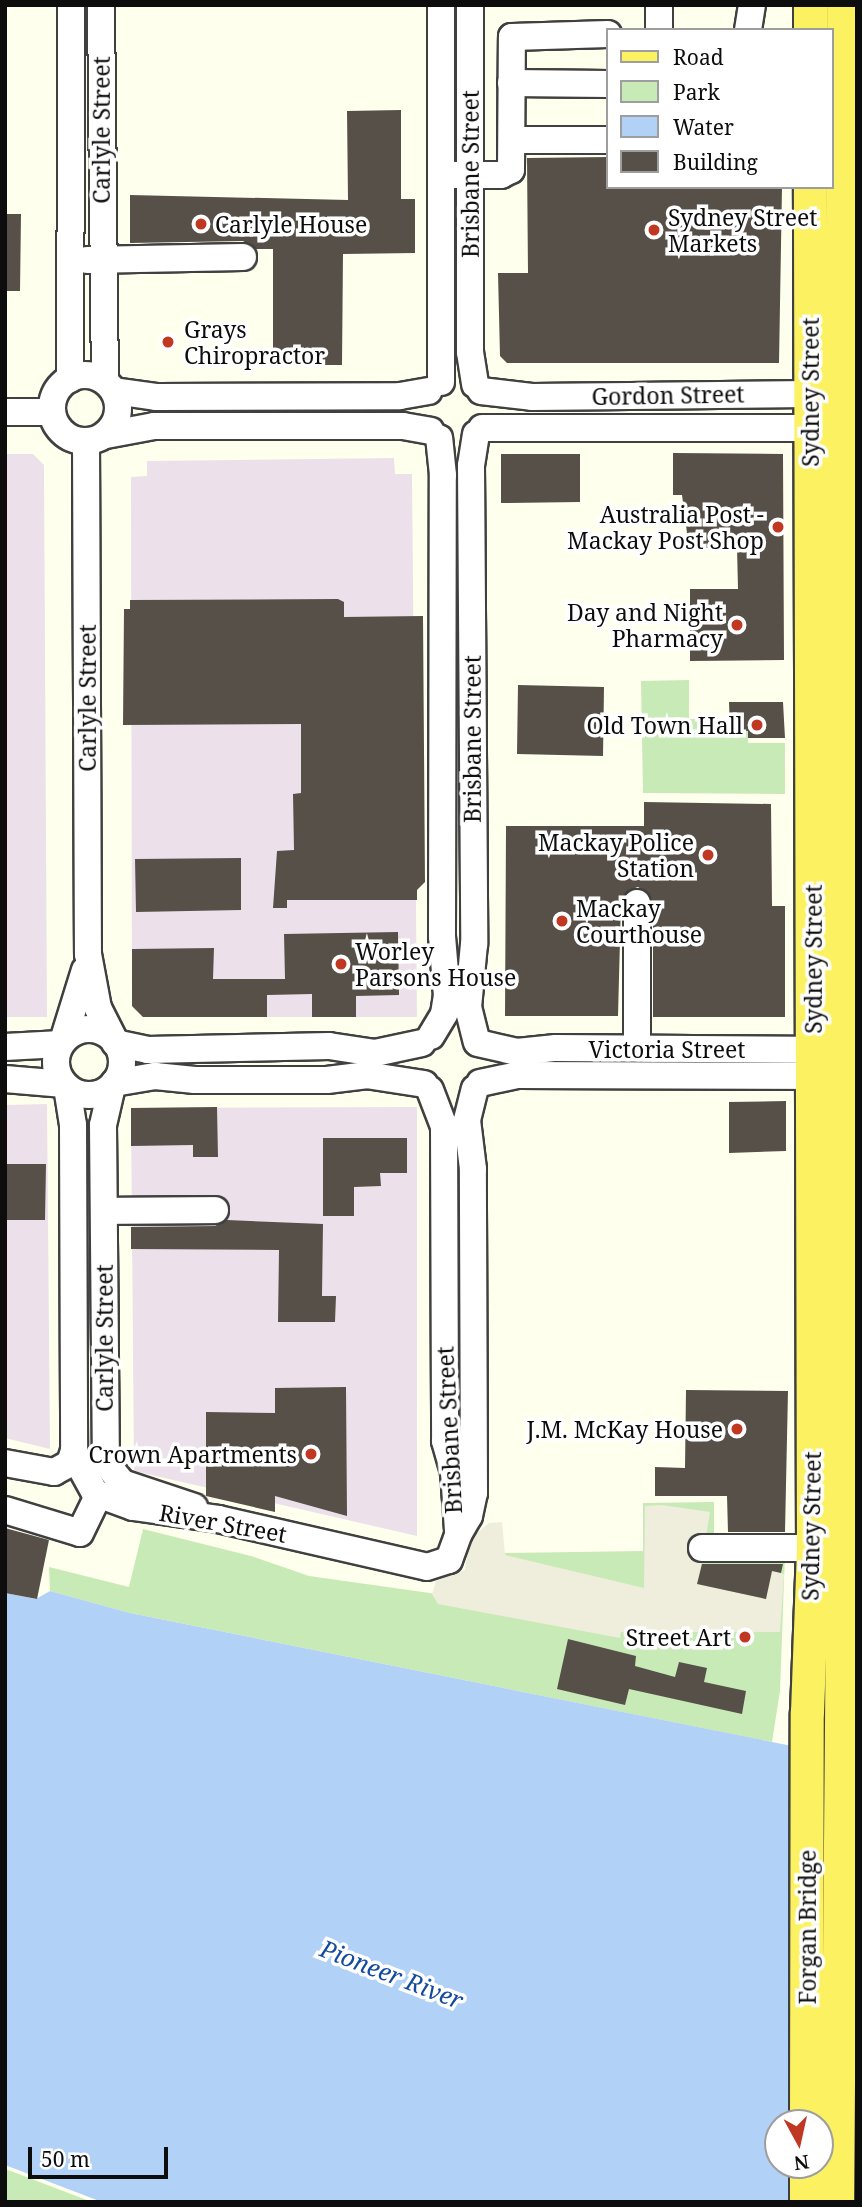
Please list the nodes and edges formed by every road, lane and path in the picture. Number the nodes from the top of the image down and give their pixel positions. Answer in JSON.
{"nodes":[{"id":1,"x":71,"y":5,"type":"edge"},
{"id":2,"x":101,"y":5,"type":"edge"},
{"id":3,"x":441,"y":5,"type":"edge"},
{"id":4,"x":470,"y":5,"type":"edge"},
{"id":5,"x":659,"y":5,"type":"edge"},
{"id":6,"x":751,"y":5,"type":"edge"},
{"id":7,"x":810,"y":5,"type":"edge"},
{"id":8,"x":843,"y":5,"type":"edge"},
{"id":9,"x":659,"y":28,"type":"edge"},
{"id":10,"x":748,"y":28,"type":"edge"},
{"id":11,"x":810,"y":28,"type":"edge"},
{"id":12,"x":606,"y":34,"type":"edge"},
{"id":13,"x":511,"y":83,"type":"junction"},
{"id":14,"x":606,"y":84,"type":"edge"},
{"id":15,"x":512,"y":140,"type":"junction"},
{"id":16,"x":606,"y":140,"type":"edge"},
{"id":17,"x":441,"y":175,"type":"junction"},
{"id":18,"x":470,"y":175,"type":"junction"},
{"id":19,"x":810,"y":189,"type":"edge"},
{"id":20,"x":243,"y":257,"type":"dead end"},
{"id":21,"x":70,"y":260,"type":"junction"},
{"id":22,"x":102,"y":260,"type":"junction"},
{"id":23,"x":70,"y":379,"type":"junction"},
{"id":24,"x":110,"y":386,"type":"junction"},
{"id":25,"x":435,"y":386,"type":"junction"},
{"id":26,"x":478,"y":388,"type":"junction"},
{"id":27,"x":809,"y":394,"type":"junction"},
{"id":28,"x":849,"y":394,"type":"edge"},
{"id":29,"x":641,"y":396,"type":"junction"},
{"id":30,"x":5,"y":412,"type":"edge"},
{"id":31,"x":52,"y":412,"type":"junction"},
{"id":32,"x":656,"y":427,"type":"junction"},
{"id":33,"x":836,"y":428,"type":"edge"},
{"id":34,"x":479,"y":431,"type":"junction"},
{"id":35,"x":435,"y":434,"type":"junction"},
{"id":36,"x":96,"y":438,"type":"junction"},
{"id":37,"x":836,"y":750,"type":"edge"},
{"id":38,"x":637,"y":903,"type":"dead end"},
{"id":39,"x":88,"y":954,"type":"junction"},
{"id":40,"x":427,"y":1039,"type":"junction"},
{"id":41,"x":115,"y":1042,"type":"junction"},
{"id":42,"x":478,"y":1042,"type":"junction"},
{"id":43,"x":62,"y":1043,"type":"junction"},
{"id":44,"x":5,"y":1047,"type":"edge"},
{"id":45,"x":637,"y":1048,"type":"junction"},
{"id":46,"x":837,"y":1063,"type":"edge"},
{"id":47,"x":5,"y":1079,"type":"edge"},
{"id":48,"x":113,"y":1084,"type":"junction"},
{"id":49,"x":66,"y":1086,"type":"junction"},
{"id":50,"x":477,"y":1086,"type":"junction"},
{"id":51,"x":427,"y":1087,"type":"junction"},
{"id":52,"x":215,"y":1210,"type":"dead end"},
{"id":53,"x":104,"y":1211,"type":"junction"},
{"id":54,"x":105,"y":1440,"type":"junction"},
{"id":55,"x":74,"y":1445,"type":"junction"},
{"id":56,"x":461,"y":1454,"type":"junction"},
{"id":57,"x":5,"y":1463,"type":"edge"},
{"id":58,"x":98,"y":1496,"type":"junction"},
{"id":59,"x":5,"y":1510,"type":"edge"},
{"id":60,"x":218,"y":1519,"type":"junction"},
{"id":61,"x":842,"y":1534,"type":"junction"},
{"id":62,"x":458,"y":1536,"type":"joint"},
{"id":63,"x":702,"y":1548,"type":"dead end"},
{"id":64,"x":813,"y":1548,"type":"junction"},
{"id":65,"x":849,"y":1664,"type":"edge"},
{"id":66,"x":857,"y":1696,"type":"edge"},
{"id":67,"x":817,"y":1725,"type":"junction"},
{"id":68,"x":806,"y":2109,"type":"edge"},
{"id":69,"x":806,"y":2179,"type":"edge"},
{"id":70,"x":806,"y":2202,"type":"edge"},
{"id":71,"x":837,"y":2202,"type":"edge"}],
"edges":[{"from":1,"to":21,"type":"street","name":"Carlyle Street"},
{"from":2,"to":22,"type":"street","name":"Carlyle Street"},
{"from":3,"to":17,"type":"street","name":"Brisbane Street"},
{"from":4,"to":18,"type":"street","name":"Brisbane Street"},
{"from":5,"to":9,"type":"street"},
{"from":6,"to":10,"type":"street"},
{"from":7,"to":11,"type":"main road"},
{"from":8,"to":28,"type":"main road","name":"Sydney Street"},
{"from":12,"to":13,"type":"street"},
{"from":13,"to":14,"type":"street"},
{"from":13,"to":15,"type":"street"},
{"from":15,"to":16,"type":"street"},
{"from":15,"to":18,"type":"street"},
{"from":17,"to":18,"type":"street"},
{"from":17,"to":25,"type":"street","name":"Brisbane Street"},
{"from":18,"to":26,"type":"street","name":"Brisbane Street"},
{"from":19,"to":27,"type":"main road","name":"Sydney Street"},
{"from":20,"to":22,"type":"street"},
{"from":21,"to":22,"type":"street"},
{"from":21,"to":23,"type":"street","name":"Carlyle Street"},
{"from":22,"to":24,"type":"street","name":"Carlyle Street"},
{"from":23,"to":24,"type":"street"},
{"from":23,"to":31,"type":"street"},
{"from":24,"to":25,"type":"street"},
{"from":24,"to":36,"type":"street"},
{"from":25,"to":26,"type":"street"},
{"from":25,"to":35,"type":"street"},
{"from":26,"to":29,"type":"street","name":"Gordon Street"},
{"from":26,"to":34,"type":"street"},
{"from":27,"to":28,"type":"main road","name":"Gordon Street"},
{"from":27,"to":29,"type":"street","name":"Gordon Street"},
{"from":27,"to":33,"type":"main road","name":"Sydney Street"},
{"from":28,"to":33,"type":"main road","name":"Sydney Street"},
{"from":29,"to":32,"type":"street"},
{"from":30,"to":31,"type":"street"},
{"from":31,"to":36,"type":"street"},
{"from":32,"to":33,"type":"street","name":"Gordon Street"},
{"from":32,"to":34,"type":"street","name":"Gordon Street"},
{"from":33,"to":37,"type":"main road","name":"Sydney Street"},
{"from":34,"to":35,"type":"street"},
{"from":34,"to":42,"type":"street","name":"Brisbane Street"},
{"from":35,"to":36,"type":"street"},
{"from":35,"to":40,"type":"street","name":"Brisbane Street"},
{"from":36,"to":39,"type":"street","name":"Carlyle Street"},
{"from":37,"to":46,"type":"main road","name":"Sydney Street"},
{"from":38,"to":45,"type":"street"},
{"from":39,"to":41,"type":"street","name":"Carlyle Street"},
{"from":39,"to":43,"type":"street","name":"Carlyle Street"},
{"from":40,"to":41,"type":"street"},
{"from":40,"to":42,"type":"street"},
{"from":40,"to":51,"type":"street"},
{"from":41,"to":43,"type":"street"},
{"from":41,"to":48,"type":"street"},
{"from":42,"to":45,"type":"street","name":"Victoria Street"},
{"from":42,"to":50,"type":"street"},
{"from":43,"to":44,"type":"street"},
{"from":43,"to":49,"type":"street"},
{"from":45,"to":46,"type":"street","name":"Victoria Street"},
{"from":46,"to":50,"type":"street","name":"Victoria Street"},
{"from":46,"to":61,"type":"main road","name":"Sydney Street"},
{"from":46,"to":64,"type":"main road","name":"Sydney Street"},
{"from":47,"to":49,"type":"street"},
{"from":48,"to":49,"type":"street"},
{"from":48,"to":51,"type":"street"},
{"from":48,"to":53,"type":"street","name":"Carlyle Street"},
{"from":49,"to":55,"type":"street","name":"Carlyle Street"},
{"from":50,"to":51,"type":"street"},
{"from":50,"to":56,"type":"street","name":"Brisbane Street"},
{"from":51,"to":56,"type":"street","name":"Brisbane Street"},
{"from":52,"to":53,"type":"street"},
{"from":53,"to":54,"type":"street","name":"Carlyle Street"},
{"from":54,"to":55,"type":"street"},
{"from":54,"to":60,"type":"street","name":"Carlyle Street"},
{"from":55,"to":57,"type":"street"},
{"from":55,"to":58,"type":"street"},
{"from":56,"to":62,"type":"street","name":"Brisbane Street"},
{"from":58,"to":59,"type":"street"},
{"from":58,"to":60,"type":"street","name":"River Street"},
{"from":60,"to":62,"type":"street","name":"River Street"},
{"from":61,"to":64,"type":"main road"},
{"from":61,"to":65,"type":"main road","name":"Sydney Street"},
{"from":63,"to":64,"type":"street"},
{"from":64,"to":67,"type":"main road","name":"Sydney Street"},
{"from":65,"to":67,"type":"main road","name":"Sydney Street"},
{"from":66,"to":67,"type":"street"},
{"from":67,"to":68,"type":"main road","name":"Forgan Bridge"},
{"from":67,"to":71,"type":"main road","name":"Forgan Bridge"},
{"from":69,"to":70,"type":"main road"}]}
